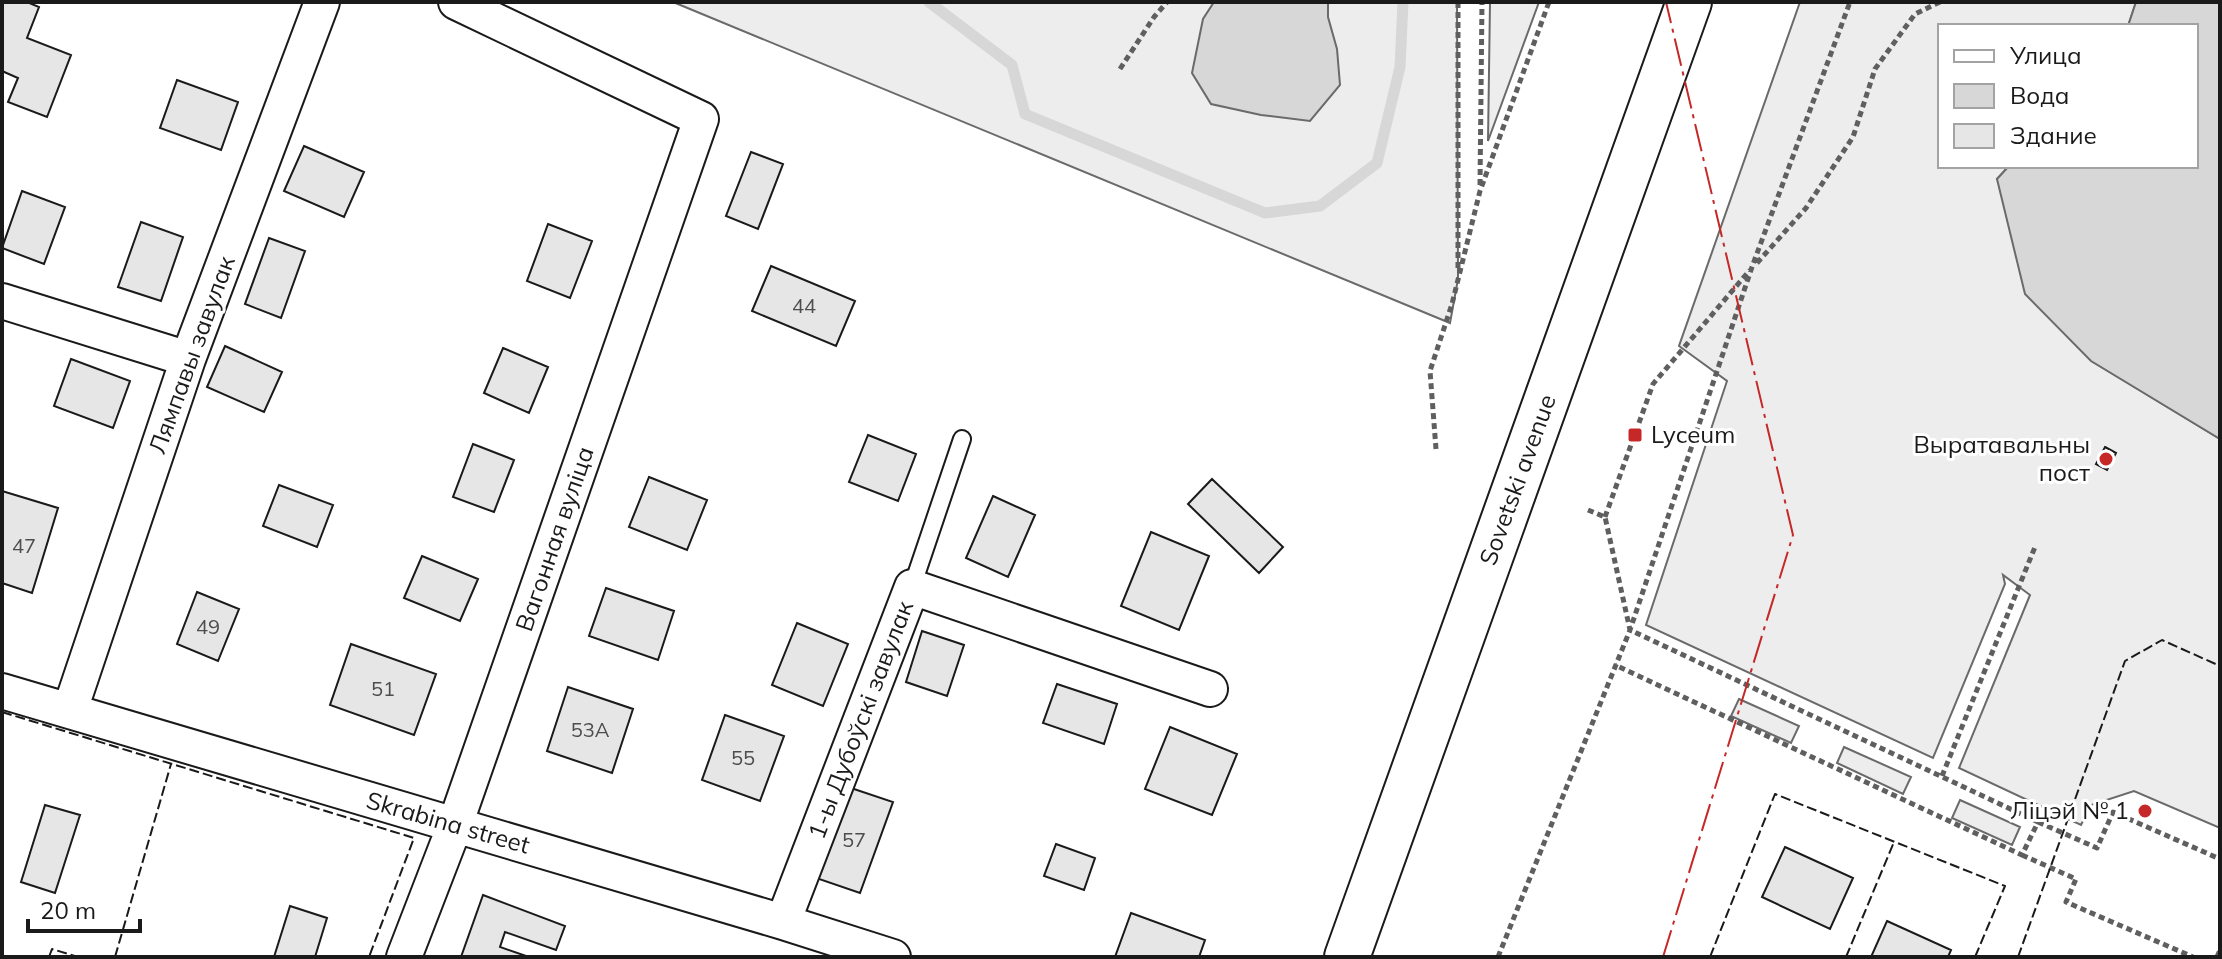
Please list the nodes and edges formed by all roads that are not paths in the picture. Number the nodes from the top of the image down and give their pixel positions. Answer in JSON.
{"nodes":[{"id":1,"x":322,"y":2,"type":"edge"},
{"id":2,"x":456,"y":2,"type":"edge"},
{"id":3,"x":1689,"y":2,"type":"edge"},
{"id":4,"x":2,"y":301,"type":"edge"},
{"id":5,"x":188,"y":359,"type":"junction"},
{"id":6,"x":962,"y":439,"type":"dead end"},
{"id":7,"x":912,"y":587,"type":"junction"},
{"id":8,"x":1210,"y":689,"type":"dead end"},
{"id":9,"x":2,"y":691,"type":"edge"},
{"id":10,"x":70,"y":710,"type":"junction"},
{"id":11,"x":455,"y":825,"type":"junction"},
{"id":12,"x":783,"y":922,"type":"junction"},
{"id":13,"x":876,"y":955,"type":"edge"},
{"id":14,"x":404,"y":957,"type":"edge"},
{"id":15,"x":1347,"y":957,"type":"edge"}],
"edges":[{"from":1,"to":5,"type":"street","name":"Лямпавы завулак"},
{"from":2,"to":11,"type":"street","name":"Вагонная вуліца"},
{"from":3,"to":15,"type":"main road","name":"Sovetski avenue"},
{"from":4,"to":5,"type":"street"},
{"from":5,"to":10,"type":"street","name":"Лямпавы завулак"},
{"from":6,"to":7,"type":"lane"},
{"from":7,"to":8,"type":"street","name":"1-ы Дубоўскі завулак"},
{"from":7,"to":12,"type":"street","name":"1-ы Дубоўскі завулак"},
{"from":9,"to":10,"type":"street","name":"Skrabina street"},
{"from":10,"to":11,"type":"street","name":"Skrabina street"},
{"from":11,"to":12,"type":"street","name":"Skrabina street"},
{"from":11,"to":14,"type":"street","name":"Вагонная вуліца"},
{"from":12,"to":13,"type":"street","name":"Skrabina street"}]}
